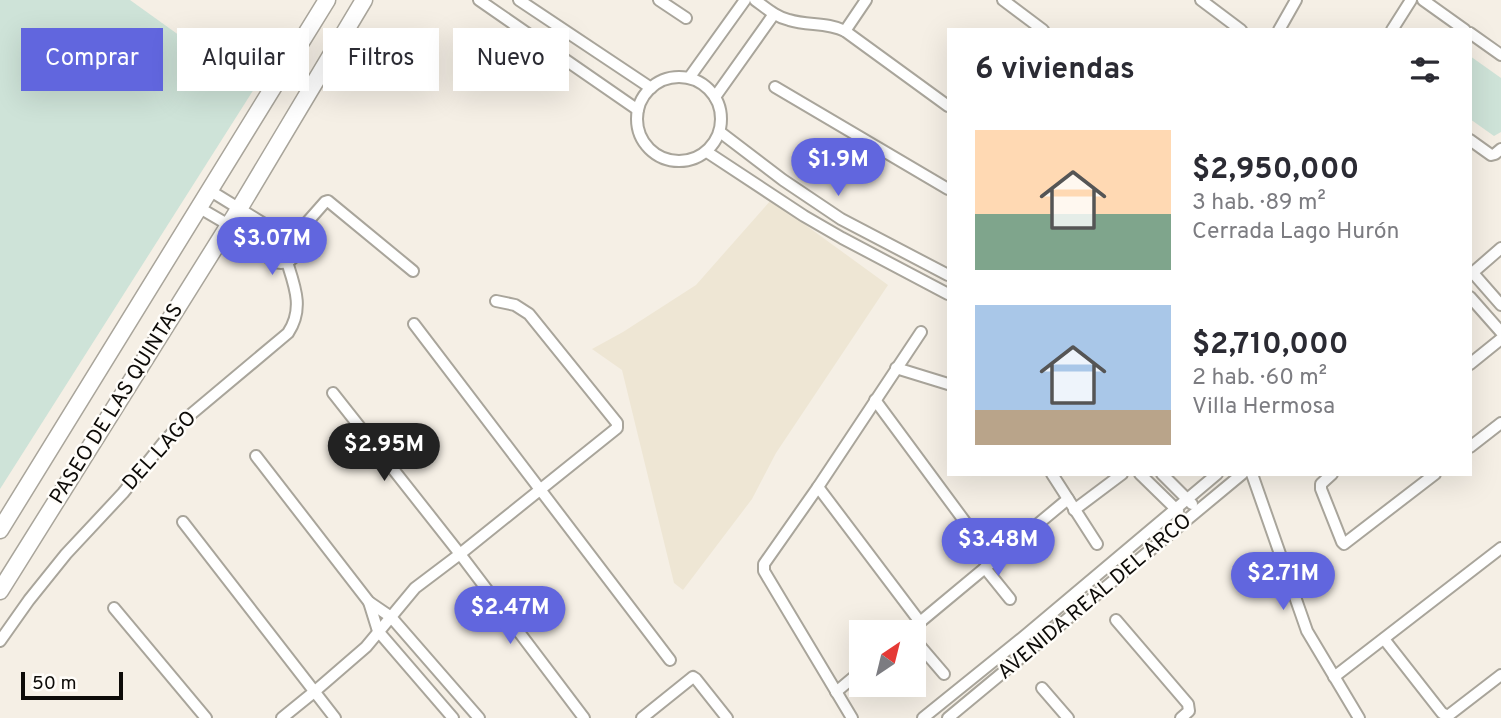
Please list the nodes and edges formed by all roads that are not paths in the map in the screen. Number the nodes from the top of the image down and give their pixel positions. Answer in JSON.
{"nodes":[{"id":1,"x":327,"y":0,"type":"edge"},
{"id":2,"x":364,"y":0,"type":"edge"},
{"id":3,"x":479,"y":0,"type":"edge"},
{"id":4,"x":519,"y":0,"type":"edge"},
{"id":5,"x":660,"y":0,"type":"edge"},
{"id":6,"x":746,"y":0,"type":"edge"},
{"id":7,"x":755,"y":0,"type":"edge"},
{"id":8,"x":866,"y":0,"type":"edge"},
{"id":9,"x":1003,"y":0,"type":"edge"},
{"id":10,"x":1201,"y":0,"type":"edge"},
{"id":11,"x":1296,"y":0,"type":"edge"},
{"id":12,"x":1411,"y":0,"type":"edge"},
{"id":13,"x":1423,"y":0,"type":"edge"},
{"id":14,"x":774,"y":14,"type":"junction"},
{"id":15,"x":686,"y":18,"type":"dead end"},
{"id":16,"x":1040,"y":28,"type":"edge"},
{"id":17,"x":1238,"y":28,"type":"edge"},
{"id":18,"x":1280,"y":28,"type":"edge"},
{"id":19,"x":1393,"y":28,"type":"edge"},
{"id":20,"x":1462,"y":28,"type":"edge"},
{"id":21,"x":845,"y":31,"type":"junction"},
{"id":22,"x":1472,"y":34,"type":"edge"},
{"id":23,"x":1501,"y":55,"type":"edge"},
{"id":24,"x":689,"y":78,"type":"junction"},
{"id":25,"x":775,"y":87,"type":"dead end"},
{"id":26,"x":651,"y":88,"type":"junction"},
{"id":27,"x":715,"y":97,"type":"junction"},
{"id":28,"x":947,"y":105,"type":"edge"},
{"id":29,"x":638,"y":110,"type":"junction"},
{"id":30,"x":720,"y":132,"type":"junction"},
{"id":31,"x":1472,"y":141,"type":"edge"},
{"id":32,"x":1501,"y":149,"type":"edge"},
{"id":33,"x":707,"y":152,"type":"junction"},
{"id":34,"x":947,"y":188,"type":"edge"},
{"id":35,"x":209,"y":190,"type":"junction"},
{"id":36,"x":198,"y":207,"type":"junction"},
{"id":37,"x":239,"y":209,"type":"junction"},
{"id":38,"x":229,"y":225,"type":"junction"},
{"id":39,"x":274,"y":230,"type":"junction"},
{"id":40,"x":295,"y":236,"type":"junction"},
{"id":41,"x":263,"y":245,"type":"junction"},
{"id":42,"x":1501,"y":248,"type":"edge"},
{"id":43,"x":287,"y":262,"type":"junction"},
{"id":44,"x":413,"y":271,"type":"dead end"},
{"id":45,"x":1472,"y":273,"type":"edge"},
{"id":46,"x":947,"y":274,"type":"edge"},
{"id":47,"x":1472,"y":275,"type":"edge"},
{"id":48,"x":947,"y":293,"type":"edge"},
{"id":49,"x":1472,"y":299,"type":"edge"},
{"id":50,"x":496,"y":301,"type":"dead end"},
{"id":51,"x":1501,"y":305,"type":"edge"},
{"id":52,"x":414,"y":324,"type":"dead end"},
{"id":53,"x":921,"y":332,"type":"dead end"},
{"id":54,"x":1501,"y":332,"type":"edge"},
{"id":55,"x":1501,"y":339,"type":"edge"},
{"id":56,"x":1472,"y":362,"type":"edge"},
{"id":57,"x":896,"y":368,"type":"junction"},
{"id":58,"x":947,"y":384,"type":"edge"},
{"id":59,"x":333,"y":393,"type":"dead end"},
{"id":60,"x":875,"y":400,"type":"junction"},
{"id":61,"x":1501,"y":423,"type":"edge"},
{"id":62,"x":1472,"y":445,"type":"edge"},
{"id":63,"x":256,"y":456,"type":"dead end"},
{"id":64,"x":1053,"y":476,"type":"edge"},
{"id":65,"x":1119,"y":476,"type":"edge"},
{"id":66,"x":1142,"y":476,"type":"edge"},
{"id":67,"x":1164,"y":476,"type":"edge"},
{"id":68,"x":1215,"y":476,"type":"edge"},
{"id":69,"x":1239,"y":476,"type":"edge"},
{"id":70,"x":1330,"y":476,"type":"edge"},
{"id":71,"x":1433,"y":476,"type":"edge"},
{"id":72,"x":1253,"y":479,"type":"edge"},
{"id":73,"x":818,"y":487,"type":"junction"},
{"id":74,"x":539,"y":489,"type":"junction"},
{"id":75,"x":1068,"y":499,"type":"junction"},
{"id":76,"x":1187,"y":499,"type":"junction"},
{"id":77,"x":1176,"y":508,"type":"junction"},
{"id":78,"x":1074,"y":510,"type":"junction"},
{"id":79,"x":1199,"y":511,"type":"junction"},
{"id":80,"x":1187,"y":520,"type":"junction"},
{"id":81,"x":183,"y":522,"type":"dead end"},
{"id":82,"x":0,"y":530,"type":"edge"},
{"id":83,"x":1097,"y":544,"type":"dead end"},
{"id":84,"x":1501,"y":548,"type":"edge"},
{"id":85,"x":460,"y":554,"type":"junction"},
{"id":86,"x":989,"y":565,"type":"junction"},
{"id":87,"x":0,"y":591,"type":"edge"},
{"id":88,"x":1010,"y":599,"type":"dead end"},
{"id":89,"x":369,"y":603,"type":"junction"},
{"id":90,"x":114,"y":608,"type":"dead end"},
{"id":91,"x":391,"y":617,"type":"junction"},
{"id":92,"x":918,"y":620,"type":"edge"},
{"id":93,"x":922,"y":620,"type":"edge"},
{"id":94,"x":1116,"y":620,"type":"dead end"},
{"id":95,"x":378,"y":631,"type":"junction"},
{"id":96,"x":1027,"y":634,"type":"junction"},
{"id":97,"x":1384,"y":639,"type":"junction"},
{"id":98,"x":0,"y":641,"type":"edge"},
{"id":99,"x":1036,"y":646,"type":"junction"},
{"id":100,"x":926,"y":653,"type":"edge"},
{"id":101,"x":670,"y":660,"type":"dead end"},
{"id":102,"x":944,"y":674,"type":"dead end"},
{"id":103,"x":1501,"y":676,"type":"edge"},
{"id":104,"x":1334,"y":677,"type":"junction"},
{"id":105,"x":849,"y":681,"type":"edge"},
{"id":106,"x":1042,"y":688,"type":"dead end"},
{"id":107,"x":314,"y":692,"type":"junction"},
{"id":108,"x":836,"y":692,"type":"junction"},
{"id":109,"x":206,"y":718,"type":"edge"},
{"id":110,"x":282,"y":718,"type":"edge"},
{"id":111,"x":335,"y":718,"type":"edge"},
{"id":112,"x":453,"y":718,"type":"edge"},
{"id":113,"x":479,"y":718,"type":"edge"},
{"id":114,"x":584,"y":718,"type":"edge"},
{"id":115,"x":642,"y":718,"type":"edge"},
{"id":116,"x":727,"y":718,"type":"edge"},
{"id":117,"x":852,"y":718,"type":"edge"},
{"id":118,"x":923,"y":718,"type":"edge"},
{"id":119,"x":948,"y":718,"type":"edge"},
{"id":120,"x":1068,"y":718,"type":"edge"},
{"id":121,"x":1181,"y":718,"type":"edge"},
{"id":122,"x":1359,"y":718,"type":"edge"}],
"edges":[{"from":1,"to":35,"type":"main road","name":"PASEO DE LAS QUINTAS"},
{"from":2,"to":37,"type":"main road","name":"PASEO DE LAS QUINTAS"},
{"from":3,"to":29,"type":"street"},
{"from":4,"to":26,"type":"street"},
{"from":5,"to":15,"type":"street"},
{"from":6,"to":24,"type":"street"},
{"from":7,"to":14,"type":"street"},
{"from":8,"to":21,"type":"street"},
{"from":9,"to":16,"type":"street"},
{"from":10,"to":17,"type":"street"},
{"from":11,"to":18,"type":"street"},
{"from":12,"to":19,"type":"street"},
{"from":13,"to":20,"type":"street"},
{"from":14,"to":21,"type":"street"},
{"from":14,"to":27,"type":"street"},
{"from":21,"to":28,"type":"street"},
{"from":22,"to":23,"type":"street"},
{"from":24,"to":26,"type":"street"},
{"from":24,"to":27,"type":"street"},
{"from":25,"to":34,"type":"street"},
{"from":26,"to":29,"type":"street"},
{"from":27,"to":30,"type":"street"},
{"from":29,"to":33,"type":"street"},
{"from":30,"to":33,"type":"street"},
{"from":30,"to":46,"type":"street"},
{"from":31,"to":32,"type":"street"},
{"from":33,"to":48,"type":"street"},
{"from":35,"to":36,"type":"main road","name":"PASEO DE LAS QUINTAS"},
{"from":35,"to":37,"type":"street"},
{"from":36,"to":38,"type":"street"},
{"from":36,"to":82,"type":"main road","name":"PASEO DE LAS QUINTAS"},
{"from":37,"to":38,"type":"main road","name":"PASEO DE LAS QUINTAS"},
{"from":37,"to":39,"type":"street"},
{"from":38,"to":41,"type":"street"},
{"from":38,"to":87,"type":"main road","name":"PASEO DE LAS QUINTAS"},
{"from":39,"to":40,"type":"street"},
{"from":39,"to":41,"type":"street"},
{"from":40,"to":43,"type":"street"},
{"from":40,"to":44,"type":"street"},
{"from":41,"to":43,"type":"street"},
{"from":42,"to":45,"type":"street"},
{"from":43,"to":98,"type":"street","name":"DEL LAGO"},
{"from":47,"to":51,"type":"street"},
{"from":49,"to":54,"type":"street"},
{"from":50,"to":74,"type":"street"},
{"from":52,"to":74,"type":"street"},
{"from":53,"to":57,"type":"street"},
{"from":55,"to":56,"type":"street"},
{"from":57,"to":58,"type":"street"},
{"from":57,"to":60,"type":"street"},
{"from":59,"to":85,"type":"street"},
{"from":60,"to":73,"type":"street"},
{"from":60,"to":86,"type":"street"},
{"from":61,"to":62,"type":"street"},
{"from":63,"to":89,"type":"street"},
{"from":64,"to":75,"type":"street"},
{"from":65,"to":78,"type":"street"},
{"from":66,"to":77,"type":"street"},
{"from":67,"to":76,"type":"street"},
{"from":68,"to":76,"type":"street","name":"AVENIDA REAL DEL ARCO"},
{"from":69,"to":79,"type":"street","name":"AVENIDA REAL DEL ARCO"},
{"from":70,"to":71,"type":"street"},
{"from":72,"to":104,"type":"street"},
{"from":73,"to":92,"type":"street"},
{"from":73,"to":108,"type":"street"},
{"from":74,"to":85,"type":"street"},
{"from":74,"to":101,"type":"street"},
{"from":75,"to":78,"type":"street"},
{"from":75,"to":86,"type":"street"},
{"from":76,"to":77,"type":"street","name":"AVENIDA REAL DEL ARCO"},
{"from":76,"to":79,"type":"street"},
{"from":77,"to":80,"type":"street"},
{"from":77,"to":96,"type":"street","name":"AVENIDA REAL DEL ARCO"},
{"from":78,"to":83,"type":"street"},
{"from":79,"to":80,"type":"street","name":"AVENIDA REAL DEL ARCO"},
{"from":80,"to":99,"type":"street","name":"AVENIDA REAL DEL ARCO"},
{"from":81,"to":107,"type":"street"},
{"from":84,"to":97,"type":"street"},
{"from":85,"to":91,"type":"street"},
{"from":85,"to":114,"type":"street"},
{"from":86,"to":88,"type":"street"},
{"from":86,"to":93,"type":"street"},
{"from":89,"to":91,"type":"street"},
{"from":89,"to":95,"type":"street"},
{"from":90,"to":109,"type":"street"},
{"from":91,"to":95,"type":"street"},
{"from":91,"to":113,"type":"street"},
{"from":94,"to":121,"type":"street"},
{"from":95,"to":107,"type":"street"},
{"from":95,"to":112,"type":"street"},
{"from":96,"to":99,"type":"street"},
{"from":96,"to":118,"type":"street","name":"AVENIDA REAL DEL ARCO"},
{"from":97,"to":103,"type":"street"},
{"from":97,"to":104,"type":"street"},
{"from":99,"to":119,"type":"street","name":"AVENIDA REAL DEL ARCO"},
{"from":100,"to":102,"type":"street"},
{"from":104,"to":122,"type":"street"},
{"from":105,"to":108,"type":"street"},
{"from":106,"to":120,"type":"street"},
{"from":107,"to":110,"type":"street"},
{"from":107,"to":111,"type":"street"},
{"from":108,"to":117,"type":"street"},
{"from":115,"to":116,"type":"street"}]}
